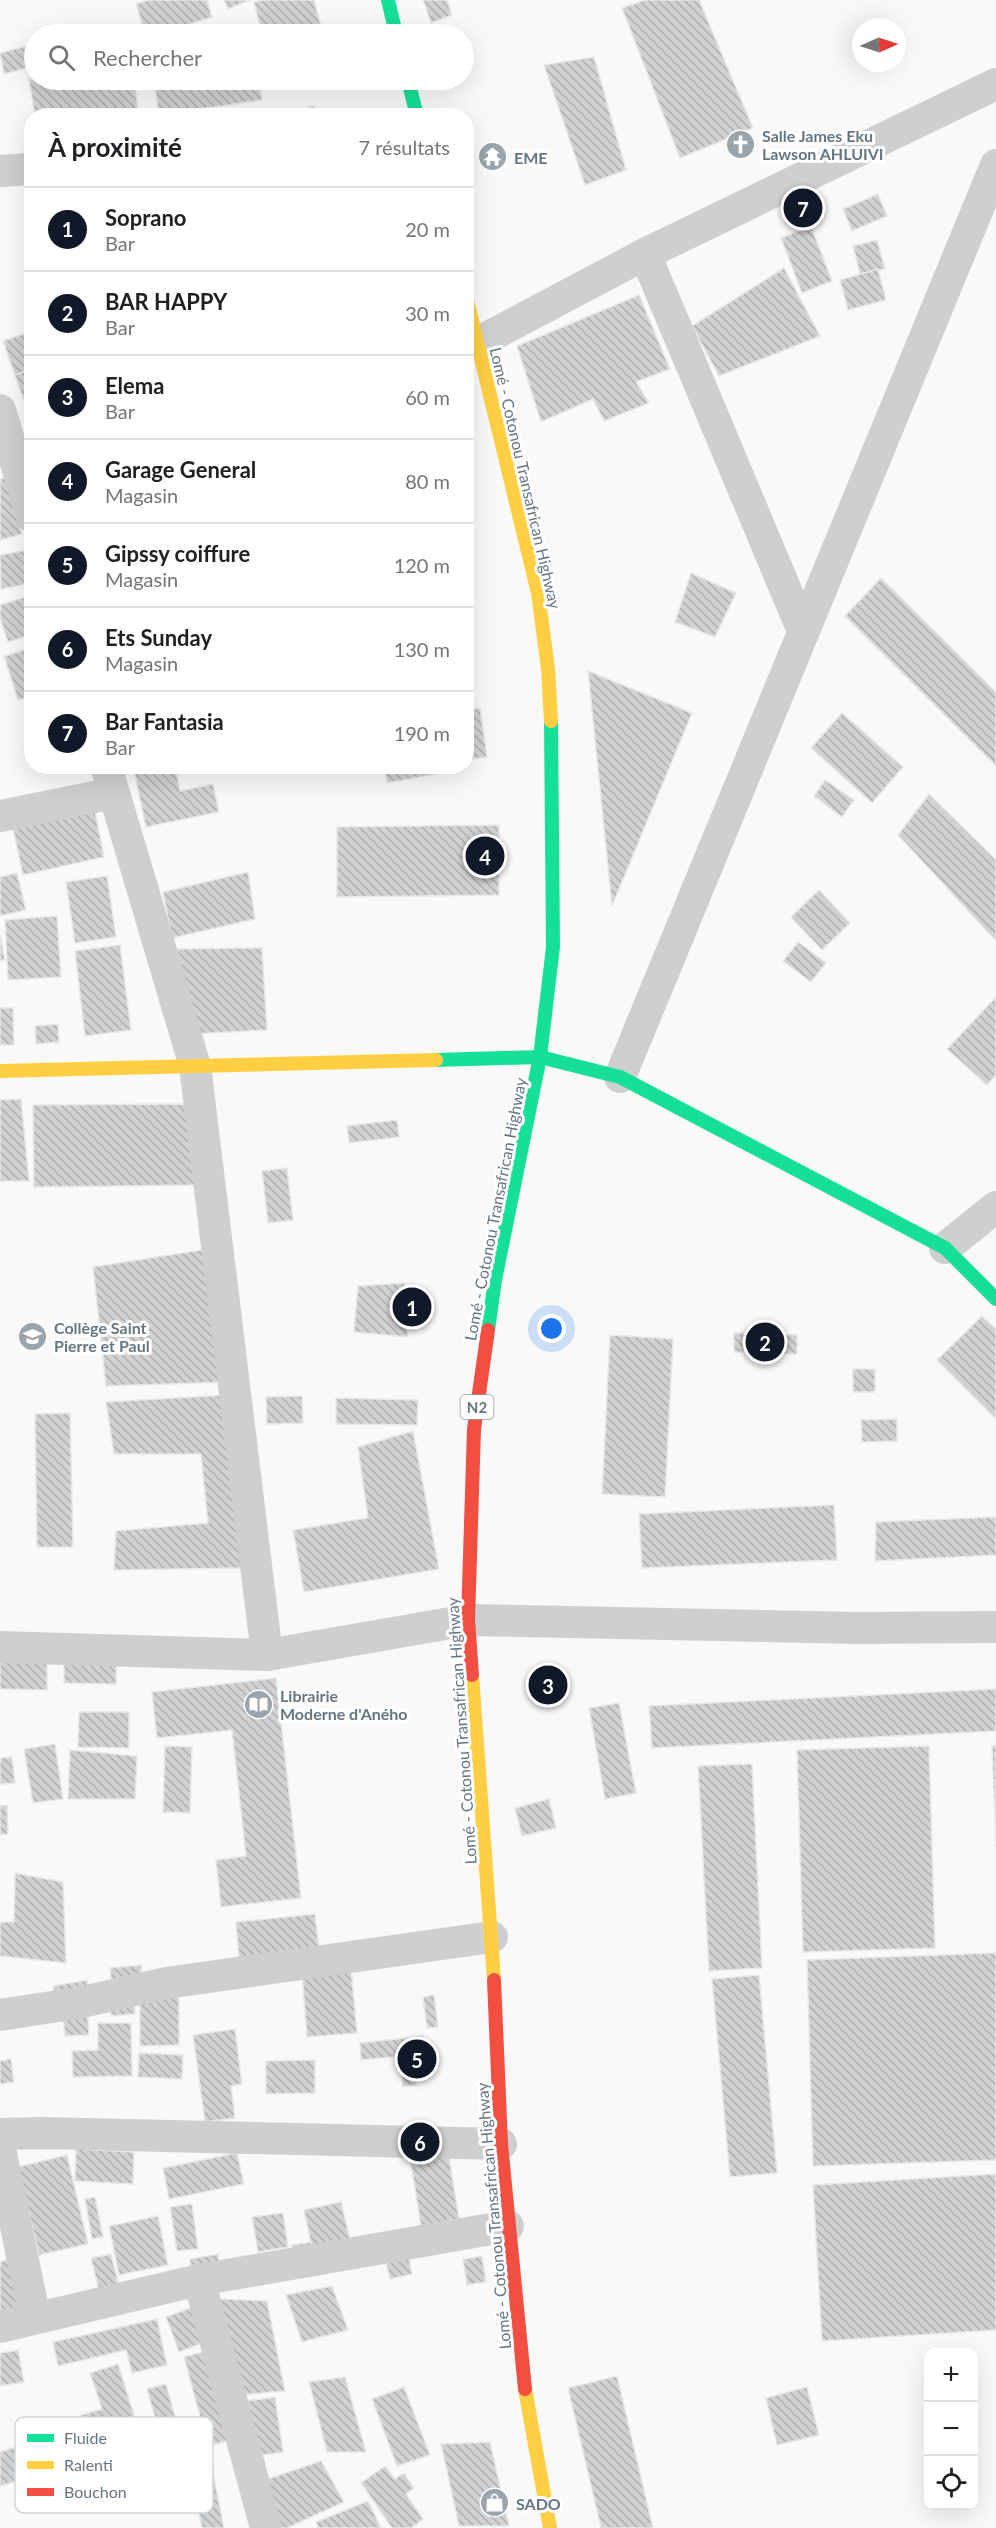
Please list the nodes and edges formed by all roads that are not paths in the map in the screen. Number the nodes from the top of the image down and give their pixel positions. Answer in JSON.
{"nodes":[{"id":1,"x":388,"y":0,"type":"edge"},
{"id":2,"x":394,"y":24,"type":"edge"},
{"id":3,"x":996,"y":84,"type":"edge"},
{"id":4,"x":410,"y":90,"type":"edge"},
{"id":5,"x":415,"y":108,"type":"edge"},
{"id":6,"x":996,"y":165,"type":"edge"},
{"id":7,"x":645,"y":254,"type":"junction"},
{"id":8,"x":474,"y":324,"type":"edge"},
{"id":9,"x":479,"y":342,"type":"junction"},
{"id":10,"x":0,"y":410,"type":"edge"},
{"id":11,"x":24,"y":490,"type":"edge"},
{"id":12,"x":803,"y":631,"type":"junction"},
{"id":13,"x":110,"y":780,"type":"edge"},
{"id":14,"x":0,"y":816,"type":"edge"},
{"id":15,"x":540,"y":1057,"type":"junction"},
{"id":16,"x":195,"y":1066,"type":"junction"},
{"id":17,"x":0,"y":1071,"type":"edge"},
{"id":18,"x":620,"y":1077,"type":"junction"},
{"id":19,"x":996,"y":1207,"type":"edge"},
{"id":20,"x":945,"y":1248,"type":"junction"},
{"id":21,"x":996,"y":1299,"type":"edge"},
{"id":22,"x":468,"y":1620,"type":"junction"},
{"id":23,"x":996,"y":1627,"type":"edge"},
{"id":24,"x":0,"y":1647,"type":"edge"},
{"id":25,"x":267,"y":1655,"type":"junction"},
{"id":26,"x":492,"y":1937,"type":"junction"},
{"id":27,"x":0,"y":2015,"type":"edge"},
{"id":28,"x":0,"y":2134,"type":"edge"},
{"id":29,"x":501,"y":2144,"type":"junction"},
{"id":30,"x":0,"y":2149,"type":"edge"},
{"id":31,"x":508,"y":2226,"type":"junction"},
{"id":32,"x":199,"y":2280,"type":"junction"},
{"id":33,"x":35,"y":2318,"type":"junction"},
{"id":34,"x":0,"y":2327,"type":"edge"},
{"id":35,"x":266,"y":2528,"type":"edge"},
{"id":36,"x":550,"y":2528,"type":"edge"}],
"edges":[{"from":1,"to":2,"type":"main road"},
{"from":3,"to":7,"type":"street"},
{"from":4,"to":5,"type":"main road"},
{"from":6,"to":12,"type":"street"},
{"from":7,"to":9,"type":"street"},
{"from":7,"to":12,"type":"street"},
{"from":8,"to":9,"type":"main road","name":"Lomé - Cotonou Transafrican Highway","number":"N2"},
{"from":9,"to":15,"type":"main road","name":"Lomé - Cotonou Transafrican Highway","number":"N2"},
{"from":10,"to":11,"type":"street"},
{"from":12,"to":18,"type":"street"},
{"from":13,"to":14,"type":"street"},
{"from":13,"to":16,"type":"street"},
{"from":15,"to":16,"type":"main road"},
{"from":15,"to":18,"type":"main road"},
{"from":15,"to":22,"type":"main road","name":"Lomé - Cotonou Transafrican Highway","number":"N2"},
{"from":16,"to":17,"type":"main road"},
{"from":16,"to":25,"type":"street"},
{"from":18,"to":20,"type":"main road"},
{"from":19,"to":20,"type":"street"},
{"from":20,"to":21,"type":"main road"},
{"from":22,"to":23,"type":"street"},
{"from":22,"to":25,"type":"street"},
{"from":22,"to":26,"type":"main road","name":"Lomé - Cotonou Transafrican Highway","number":"N2"},
{"from":24,"to":25,"type":"street"},
{"from":26,"to":27,"type":"street"},
{"from":26,"to":29,"type":"main road","name":"Lomé - Cotonou Transafrican Highway","number":"N2"},
{"from":28,"to":29,"type":"street"},
{"from":29,"to":31,"type":"main road","name":"Lomé - Cotonou Transafrican Highway","number":"N2"},
{"from":30,"to":33,"type":"street"},
{"from":31,"to":32,"type":"street"},
{"from":31,"to":36,"type":"main road","name":"Lomé - Cotonou Transafrican Highway","number":"N2"},
{"from":32,"to":33,"type":"street"},
{"from":32,"to":35,"type":"street"},
{"from":33,"to":34,"type":"street"}]}
